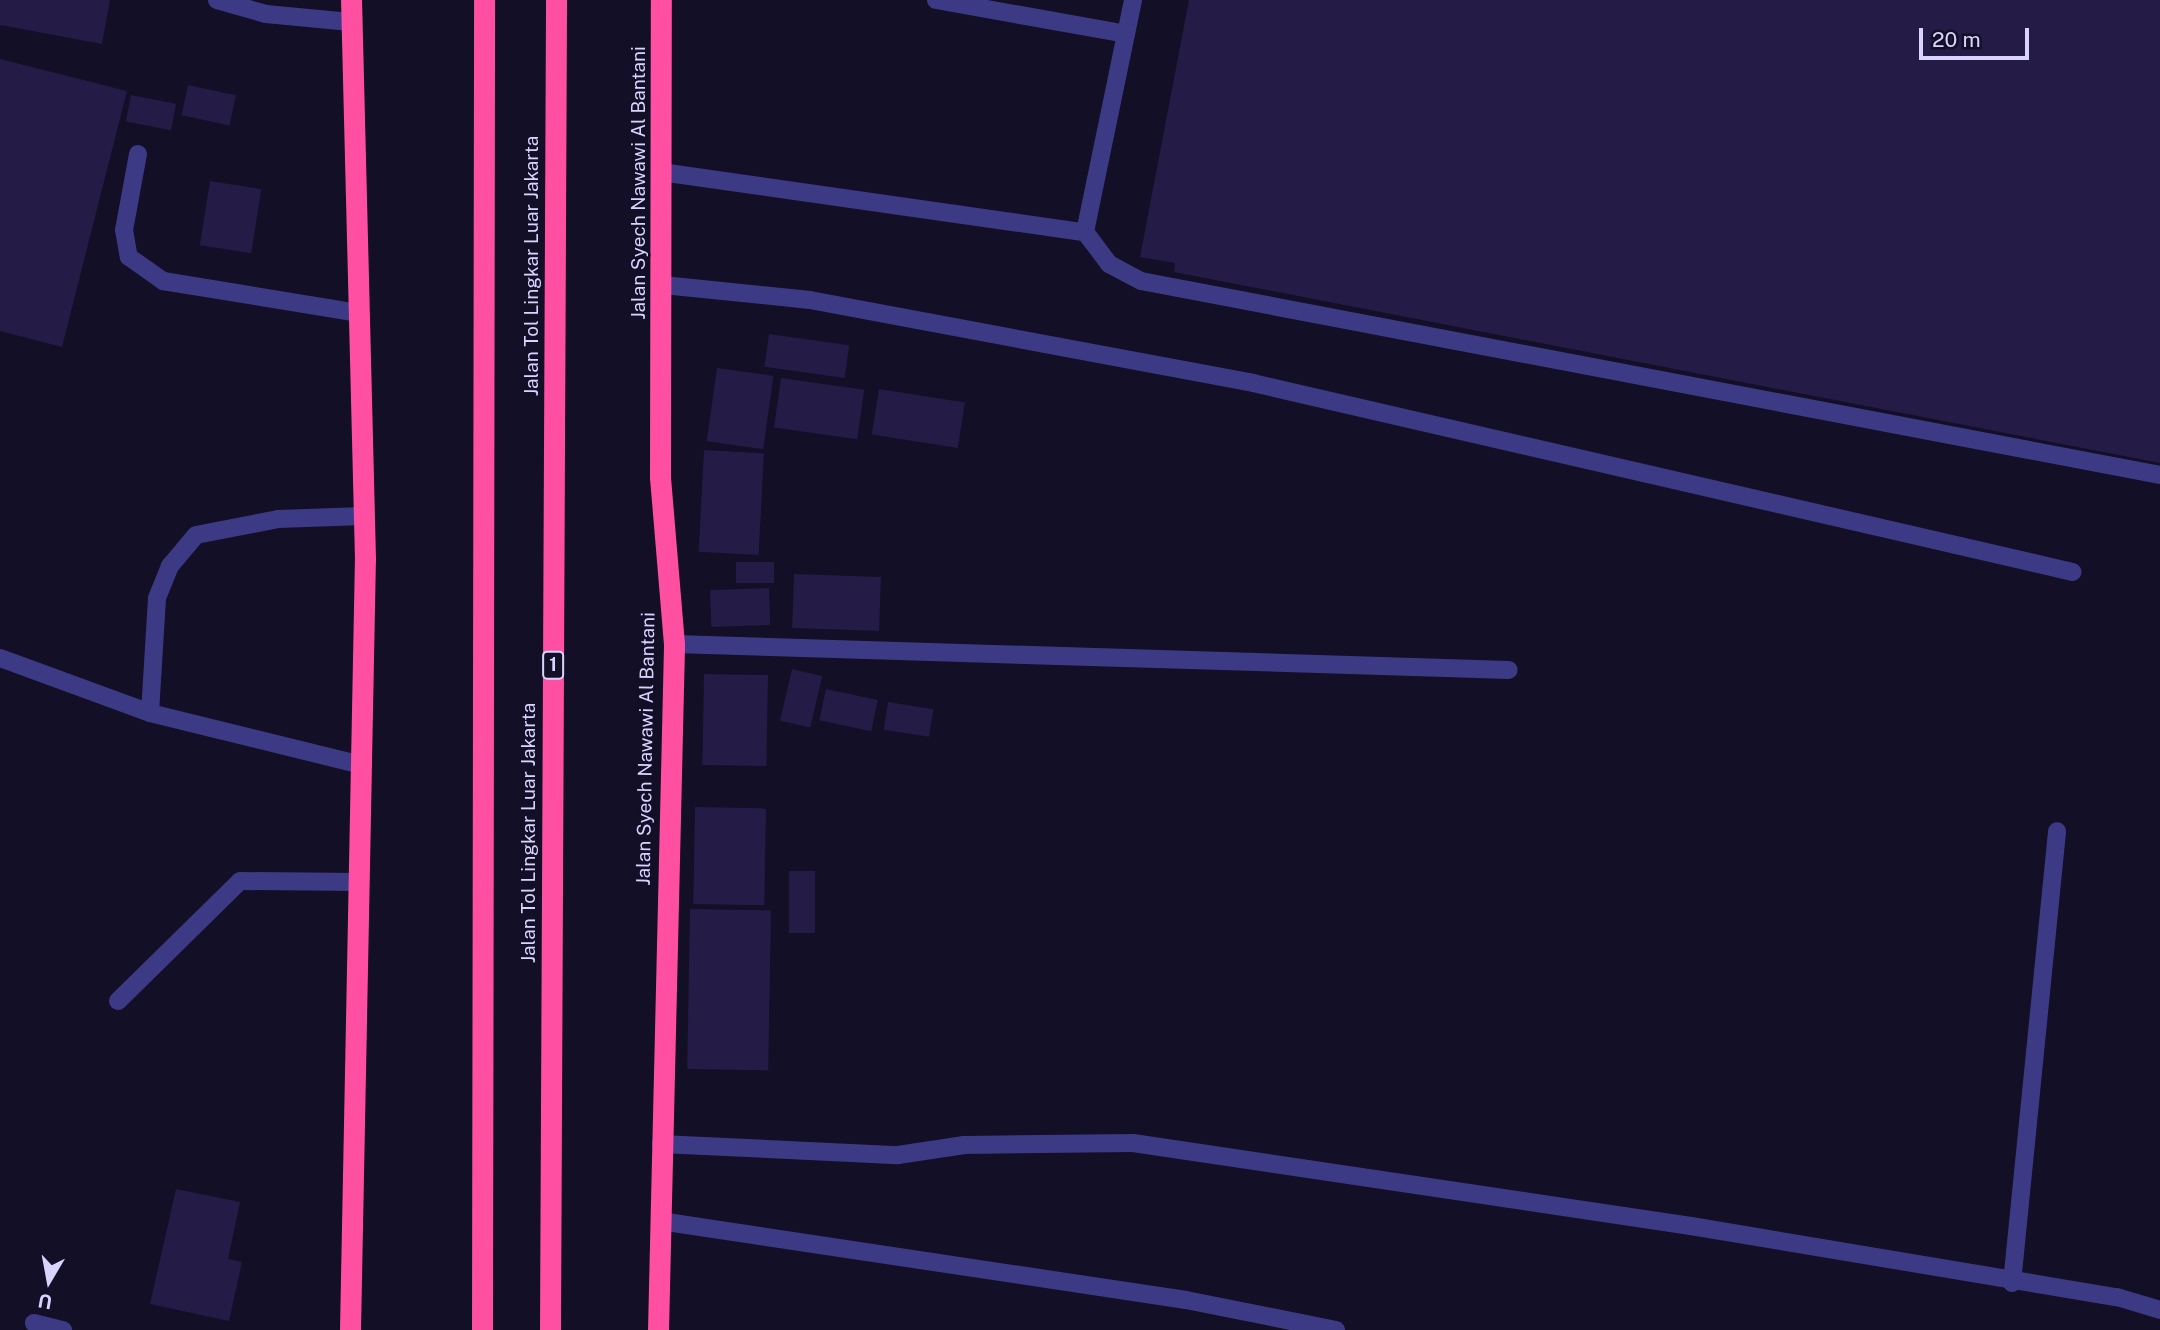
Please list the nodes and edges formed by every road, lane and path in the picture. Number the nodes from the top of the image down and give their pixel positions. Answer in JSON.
{"nodes":[{"id":1,"x":216,"y":0,"type":"edge"},
{"id":2,"x":351,"y":0,"type":"edge"},
{"id":3,"x":484,"y":0,"type":"edge"},
{"id":4,"x":556,"y":0,"type":"edge"},
{"id":5,"x":661,"y":0,"type":"edge"},
{"id":6,"x":936,"y":0,"type":"edge"},
{"id":7,"x":1133,"y":0,"type":"edge"},
{"id":8,"x":351,"y":22,"type":"junction"},
{"id":9,"x":1126,"y":34,"type":"junction"},
{"id":10,"x":138,"y":154,"type":"dead end"},
{"id":11,"x":661,"y":172,"type":"junction"},
{"id":12,"x":1085,"y":232,"type":"junction"},
{"id":13,"x":663,"y":285,"type":"junction"},
{"id":14,"x":359,"y":313,"type":"junction"},
{"id":15,"x":2160,"y":475,"type":"edge"},
{"id":16,"x":364,"y":516,"type":"junction"},
{"id":17,"x":2073,"y":572,"type":"dead end"},
{"id":18,"x":674,"y":644,"type":"junction"},
{"id":19,"x":0,"y":658,"type":"edge"},
{"id":20,"x":1509,"y":670,"type":"dead end"},
{"id":21,"x":150,"y":713,"type":"junction"},
{"id":22,"x":361,"y":765,"type":"junction"},
{"id":23,"x":2057,"y":831,"type":"dead end"},
{"id":24,"x":359,"y":881,"type":"junction"},
{"id":25,"x":118,"y":1001,"type":"dead end"},
{"id":26,"x":661,"y":1144,"type":"junction"},
{"id":27,"x":660,"y":1221,"type":"junction"},
{"id":28,"x":2012,"y":1283,"type":"junction"},
{"id":29,"x":2160,"y":1310,"type":"edge"},
{"id":30,"x":34,"y":1323,"type":"dead end"},
{"id":31,"x":63,"y":1330,"type":"edge"},
{"id":32,"x":350,"y":1330,"type":"edge"},
{"id":33,"x":481,"y":1330,"type":"edge"},
{"id":34,"x":550,"y":1330,"type":"edge"},
{"id":35,"x":658,"y":1330,"type":"edge"},
{"id":36,"x":1336,"y":1330,"type":"edge"}],
"edges":[{"from":1,"to":8,"type":"lane"},
{"from":2,"to":8,"type":"highway"},
{"from":3,"to":33,"type":"highway"},
{"from":4,"to":34,"type":"highway","name":"Jalan Tol Lingkar Luar Jakarta","number":"1"},
{"from":5,"to":11,"type":"highway","name":"Jalan Syech Nawawi Al Bantani"},
{"from":6,"to":9,"type":"lane"},
{"from":7,"to":9,"type":"lane"},
{"from":8,"to":14,"type":"highway"},
{"from":9,"to":12,"type":"lane"},
{"from":10,"to":14,"type":"lane"},
{"from":11,"to":12,"type":"lane"},
{"from":11,"to":13,"type":"highway","name":"Jalan Syech Nawawi Al Bantani"},
{"from":12,"to":15,"type":"lane"},
{"from":13,"to":17,"type":"lane"},
{"from":13,"to":18,"type":"highway","name":"Jalan Syech Nawawi Al Bantani"},
{"from":14,"to":16,"type":"highway"},
{"from":16,"to":21,"type":"lane"},
{"from":16,"to":22,"type":"highway"},
{"from":18,"to":20,"type":"lane"},
{"from":18,"to":26,"type":"highway","name":"Jalan Syech Nawawi Al Bantani"},
{"from":19,"to":21,"type":"lane"},
{"from":21,"to":22,"type":"lane"},
{"from":22,"to":24,"type":"highway"},
{"from":23,"to":28,"type":"lane"},
{"from":24,"to":25,"type":"lane"},
{"from":24,"to":32,"type":"highway"},
{"from":26,"to":27,"type":"highway","name":"Jalan Syech Nawawi Al Bantani"},
{"from":26,"to":28,"type":"lane"},
{"from":27,"to":35,"type":"highway","name":"Jalan Syech Nawawi Al Bantani"},
{"from":27,"to":36,"type":"lane"},
{"from":28,"to":29,"type":"lane"},
{"from":30,"to":31,"type":"lane"}]}
